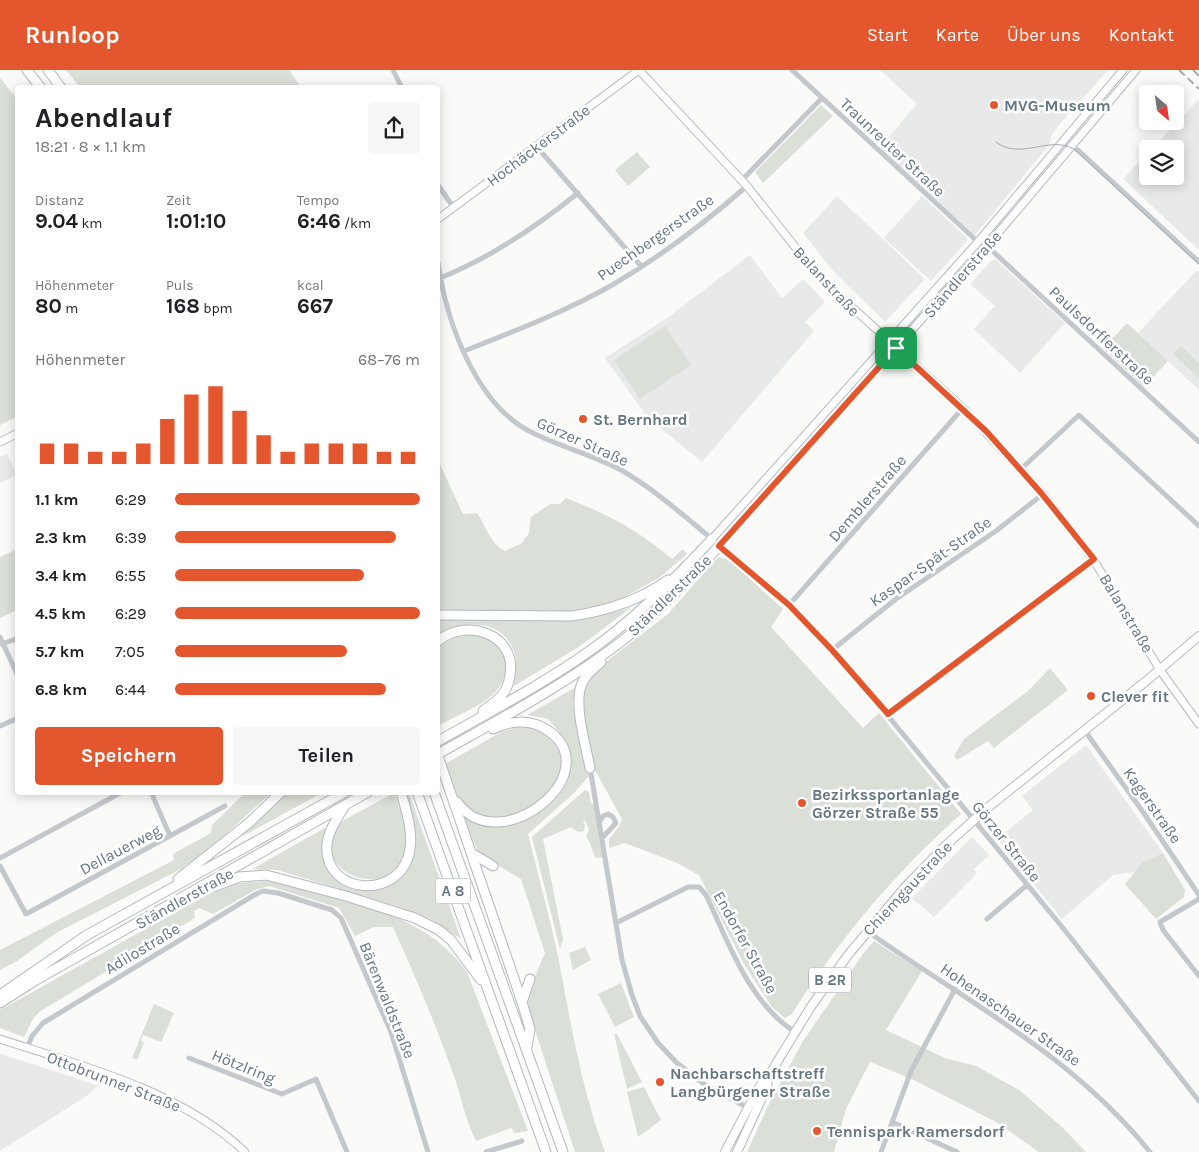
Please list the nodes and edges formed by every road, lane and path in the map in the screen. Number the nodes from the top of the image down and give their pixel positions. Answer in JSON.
{"nodes":[{"id":1,"x":27,"y":70,"type":"edge"},
{"id":2,"x":48,"y":70,"type":"edge"},
{"id":3,"x":393,"y":70,"type":"edge"},
{"id":4,"x":639,"y":70,"type":"edge"},
{"id":5,"x":792,"y":70,"type":"edge"},
{"id":6,"x":1124,"y":70,"type":"edge"},
{"id":7,"x":1136,"y":70,"type":"edge"},
{"id":8,"x":39,"y":85,"type":"edge"},
{"id":9,"x":60,"y":85,"type":"edge"},
{"id":10,"x":400,"y":85,"type":"edge"},
{"id":11,"x":822,"y":98,"type":"junction"},
{"id":12,"x":1062,"y":143,"type":"junction"},
{"id":13,"x":536,"y":146,"type":"junction"},
{"id":14,"x":1072,"y":146,"type":"junction"},
{"id":15,"x":744,"y":183,"type":"junction"},
{"id":16,"x":440,"y":189,"type":"edge"},
{"id":17,"x":578,"y":193,"type":"junction"},
{"id":18,"x":454,"y":208,"type":"junction"},
{"id":19,"x":440,"y":218,"type":"edge"},
{"id":20,"x":978,"y":242,"type":"junction"},
{"id":21,"x":987,"y":246,"type":"junction"},
{"id":22,"x":1199,"y":262,"type":"edge"},
{"id":23,"x":641,"y":266,"type":"junction"},
{"id":24,"x":440,"y":278,"type":"joint"},
{"id":25,"x":889,"y":342,"type":"junction"},
{"id":26,"x":896,"y":348,"type":"junction"},
{"id":27,"x":464,"y":351,"type":"junction"},
{"id":28,"x":963,"y":408,"type":"junction"},
{"id":29,"x":15,"y":434,"type":"edge"},
{"id":30,"x":0,"y":442,"type":"edge"},
{"id":31,"x":1199,"y":442,"type":"edge"},
{"id":32,"x":1021,"y":469,"type":"junction"},
{"id":33,"x":1042,"y":494,"type":"junction"},
{"id":34,"x":1199,"y":526,"type":"edge"},
{"id":35,"x":716,"y":543,"type":"junction"},
{"id":36,"x":1094,"y":559,"type":"junction"},
{"id":37,"x":680,"y":574,"type":"junction"},
{"id":38,"x":789,"y":605,"type":"junction"},
{"id":39,"x":440,"y":615,"type":"edge"},
{"id":40,"x":1199,"y":636,"type":"edge"},
{"id":41,"x":0,"y":637,"type":"edge"},
{"id":42,"x":15,"y":639,"type":"edge"},
{"id":43,"x":440,"y":640,"type":"edge"},
{"id":44,"x":622,"y":641,"type":"junction"},
{"id":45,"x":2,"y":644,"type":"edge"},
{"id":46,"x":832,"y":650,"type":"junction"},
{"id":47,"x":15,"y":670,"type":"edge"},
{"id":48,"x":1160,"y":670,"type":"junction"},
{"id":49,"x":888,"y":714,"type":"junction"},
{"id":50,"x":15,"y":719,"type":"edge"},
{"id":51,"x":1199,"y":724,"type":"edge"},
{"id":52,"x":466,"y":725,"type":"junction"},
{"id":53,"x":0,"y":726,"type":"edge"},
{"id":54,"x":1085,"y":731,"type":"junction"},
{"id":55,"x":440,"y":740,"type":"edge"},
{"id":56,"x":457,"y":743,"type":"junction"},
{"id":57,"x":440,"y":754,"type":"edge"},
{"id":58,"x":440,"y":761,"type":"edge"},
{"id":59,"x":590,"y":768,"type":"joint"},
{"id":60,"x":451,"y":793,"type":"junction"},
{"id":61,"x":116,"y":795,"type":"edge"},
{"id":62,"x":152,"y":795,"type":"edge"},
{"id":63,"x":278,"y":795,"type":"edge"},
{"id":64,"x":340,"y":795,"type":"edge"},
{"id":65,"x":363,"y":795,"type":"edge"},
{"id":66,"x":402,"y":795,"type":"edge"},
{"id":67,"x":418,"y":795,"type":"edge"},
{"id":68,"x":435,"y":795,"type":"edge"},
{"id":69,"x":345,"y":805,"type":"junction"},
{"id":70,"x":225,"y":806,"type":"dead end"},
{"id":71,"x":973,"y":820,"type":"junction"},
{"id":72,"x":600,"y":822,"type":"junction"},
{"id":73,"x":170,"y":836,"type":"junction"},
{"id":74,"x":603,"y":837,"type":"junction"},
{"id":75,"x":473,"y":854,"type":"junction"},
{"id":76,"x":0,"y":858,"type":"edge"},
{"id":77,"x":0,"y":866,"type":"edge"},
{"id":78,"x":493,"y":866,"type":"dead end"},
{"id":79,"x":1027,"y":885,"type":"junction"},
{"id":80,"x":197,"y":891,"type":"junction"},
{"id":81,"x":283,"y":895,"type":"joint"},
{"id":82,"x":1199,"y":897,"type":"edge"},
{"id":83,"x":154,"y":899,"type":"junction"},
{"id":84,"x":987,"y":918,"type":"dead end"},
{"id":85,"x":616,"y":924,"type":"junction"},
{"id":86,"x":867,"y":931,"type":"junction"},
{"id":87,"x":1199,"y":976,"type":"edge"},
{"id":88,"x":530,"y":979,"type":"dead end"},
{"id":89,"x":955,"y":989,"type":"junction"},
{"id":90,"x":489,"y":990,"type":"junction"},
{"id":91,"x":0,"y":995,"type":"edge"},
{"id":92,"x":522,"y":1002,"type":"junction"},
{"id":93,"x":0,"y":1003,"type":"edge"},
{"id":94,"x":795,"y":1032,"type":"junction"},
{"id":95,"x":0,"y":1039,"type":"edge"},
{"id":96,"x":27,"y":1048,"type":"junction"},
{"id":97,"x":526,"y":1050,"type":"junction"},
{"id":98,"x":189,"y":1058,"type":"dead end"},
{"id":99,"x":768,"y":1077,"type":"junction"},
{"id":100,"x":1199,"y":1102,"type":"edge"},
{"id":101,"x":748,"y":1107,"type":"junction"},
{"id":102,"x":752,"y":1120,"type":"junction"},
{"id":103,"x":892,"y":1122,"type":"junction"},
{"id":104,"x":522,"y":1141,"type":"dead end"},
{"id":105,"x":245,"y":1152,"type":"edge"},
{"id":106,"x":346,"y":1152,"type":"edge"},
{"id":107,"x":428,"y":1152,"type":"edge"},
{"id":108,"x":486,"y":1152,"type":"edge"},
{"id":109,"x":546,"y":1152,"type":"edge"},
{"id":110,"x":563,"y":1152,"type":"edge"},
{"id":111,"x":725,"y":1152,"type":"edge"},
{"id":112,"x":737,"y":1152,"type":"edge"},
{"id":113,"x":881,"y":1152,"type":"edge"},
{"id":114,"x":957,"y":1152,"type":"edge"},
{"id":115,"x":1150,"y":1152,"type":"edge"}],
"edges":[{"from":1,"to":8,"type":"highway"},
{"from":2,"to":9,"type":"highway"},
{"from":3,"to":10,"type":"street"},
{"from":4,"to":13,"type":"main road","name":"Hochäckerstraße"},
{"from":4,"to":15,"type":"main road","name":"Balanstraße"},
{"from":5,"to":11,"type":"street","name":"Traunreuter Straße"},
{"from":6,"to":12,"type":"main road","name":"Ständlerstraße"},
{"from":7,"to":14,"type":"main road","name":"Ständlerstraße"},
{"from":11,"to":15,"type":"street","name":"Puechbergerstraße"},
{"from":11,"to":20,"type":"street","name":"Traunreuter Straße"},
{"from":12,"to":14,"type":"street"},
{"from":12,"to":20,"type":"main road","name":"Ständlerstraße"},
{"from":13,"to":17,"type":"street"},
{"from":13,"to":18,"type":"main road","name":"Hochäckerstraße"},
{"from":14,"to":21,"type":"main road","name":"Ständlerstraße"},
{"from":14,"to":22,"type":"street"},
{"from":15,"to":23,"type":"street","name":"Puechbergerstraße"},
{"from":15,"to":25,"type":"main road","name":"Balanstraße"},
{"from":16,"to":18,"type":"street"},
{"from":17,"to":23,"type":"street"},
{"from":17,"to":24,"type":"street"},
{"from":18,"to":19,"type":"main road","name":"Hochäckerstraße"},
{"from":20,"to":25,"type":"main road","name":"Ständlerstraße"},
{"from":21,"to":26,"type":"main road","name":"Ständlerstraße"},
{"from":21,"to":31,"type":"street","name":"Paulsdorfferstraße"},
{"from":23,"to":27,"type":"street","name":"Puechbergerstraße"},
{"from":24,"to":27,"type":"street","name":"Görzer Straße"},
{"from":25,"to":26,"type":"main road","name":"Balanstraße"},
{"from":25,"to":35,"type":"main road","name":"Ständlerstraße"},
{"from":26,"to":28,"type":"main road","name":"Balanstraße"},
{"from":26,"to":35,"type":"main road","name":"Ständlerstraße"},
{"from":27,"to":35,"type":"street","name":"Görzer Straße"},
{"from":28,"to":32,"type":"main road","name":"Balanstraße"},
{"from":28,"to":38,"type":"street","name":"Demblerstraße"},
{"from":29,"to":30,"type":"main road"},
{"from":32,"to":33,"type":"main road","name":"Balanstraße"},
{"from":32,"to":34,"type":"street"},
{"from":33,"to":36,"type":"main road","name":"Balanstraße"},
{"from":33,"to":46,"type":"street","name":"Kaspar-Spät-Straße"},
{"from":35,"to":37,"type":"highway","name":"Ständlerstraße"},
{"from":35,"to":38,"type":"street","name":"Görzer Straße"},
{"from":35,"to":44,"type":"highway","name":"Ständlerstraße"},
{"from":36,"to":48,"type":"main road","name":"Balanstraße"},
{"from":36,"to":49,"type":"street"},
{"from":37,"to":39,"type":"highway"},
{"from":37,"to":52,"type":"highway","name":"Ständlerstraße"},
{"from":38,"to":46,"type":"street","name":"Görzer Straße"},
{"from":40,"to":48,"type":"main road","name":"Chiemgaustraße","number":"B 2R"},
{"from":41,"to":45,"type":"street"},
{"from":42,"to":45,"type":"street"},
{"from":43,"to":52,"type":"highway"},
{"from":44,"to":56,"type":"highway","name":"Ständlerstraße"},
{"from":44,"to":59,"type":"highway"},
{"from":45,"to":47,"type":"street"},
{"from":46,"to":49,"type":"street","name":"Görzer Straße"},
{"from":48,"to":51,"type":"main road","name":"Balanstraße"},
{"from":48,"to":54,"type":"main road","name":"Chiemgaustraße","number":"B 2R"},
{"from":49,"to":71,"type":"street","name":"Görzer Straße"},
{"from":50,"to":53,"type":"street"},
{"from":52,"to":55,"type":"highway","name":"Ständlerstraße"},
{"from":54,"to":71,"type":"main road","name":"Chiemgaustraße","number":"B 2R"},
{"from":54,"to":82,"type":"street","name":"Kagerstraße"},
{"from":56,"to":57,"type":"highway","name":"Ständlerstraße"},
{"from":56,"to":60,"type":"highway"},
{"from":58,"to":60,"type":"highway"},
{"from":59,"to":72,"type":"street"},
{"from":60,"to":75,"type":"highway"},
{"from":61,"to":76,"type":"street"},
{"from":62,"to":73,"type":"street"},
{"from":63,"to":83,"type":"highway"},
{"from":64,"to":83,"type":"highway","name":"Ständlerstraße"},
{"from":65,"to":69,"type":"highway","name":"Ständlerstraße"},
{"from":66,"to":69,"type":"highway"},
{"from":67,"to":90,"type":"highway","number":"A 8"},
{"from":68,"to":97,"type":"highway","number":"A 8"},
{"from":69,"to":80,"type":"highway","name":"Ständlerstraße"},
{"from":70,"to":73,"type":"street","name":"Dellauerweg"},
{"from":71,"to":79,"type":"street","name":"Görzer Straße"},
{"from":71,"to":86,"type":"main road","name":"Chiemgaustraße","number":"B 2R"},
{"from":72,"to":74,"type":"street"},
{"from":72,"to":74,"type":"street"},
{"from":73,"to":77,"type":"street","name":"Dellauerweg"},
{"from":74,"to":85,"type":"street"},
{"from":75,"to":78,"type":"highway"},
{"from":75,"to":92,"type":"highway"},
{"from":79,"to":84,"type":"street"},
{"from":79,"to":100,"type":"street","name":"Görzer Straße"},
{"from":80,"to":90,"type":"highway"},
{"from":80,"to":93,"type":"highway","name":"Ständlerstraße"},
{"from":81,"to":96,"type":"street","name":"Adilostraße"},
{"from":81,"to":107,"type":"street","name":"Bärenwaldstraße"},
{"from":82,"to":87,"type":"street"},
{"from":83,"to":91,"type":"highway","name":"Ständlerstraße"},
{"from":85,"to":94,"type":"street","name":"Endorfer Straße"},
{"from":85,"to":101,"type":"street"},
{"from":86,"to":89,"type":"street","name":"Hohenaschauer Straße"},
{"from":86,"to":94,"type":"main road","name":"Chiemgaustraße","number":"B 2R"},
{"from":88,"to":92,"type":"highway"},
{"from":89,"to":103,"type":"street"},
{"from":89,"to":115,"type":"street","name":"Hohenaschauer Straße"},
{"from":90,"to":109,"type":"highway","number":"A 8"},
{"from":92,"to":97,"type":"highway"},
{"from":94,"to":99,"type":"main road","name":"Chiemgaustraße","number":"B 2R"},
{"from":95,"to":96,"type":"main road","name":"Ottobrunner Straße"},
{"from":96,"to":105,"type":"main road","name":"Ottobrunner Straße"},
{"from":97,"to":110,"type":"highway","number":"A 8"},
{"from":98,"to":106,"type":"street","name":"Hötzlring"},
{"from":99,"to":101,"type":"main road","name":"Chiemgaustraße","number":"B 2R"},
{"from":99,"to":102,"type":"main road","name":"Chiemgaustraße","number":"B 2R"},
{"from":101,"to":102,"type":"street"},
{"from":101,"to":111,"type":"main road","name":"Chiemgaustraße","number":"B 2R"},
{"from":102,"to":112,"type":"main road","name":"Chiemgaustraße","number":"B 2R"},
{"from":103,"to":113,"type":"street"},
{"from":103,"to":114,"type":"street"},
{"from":104,"to":108,"type":"street"}]}
